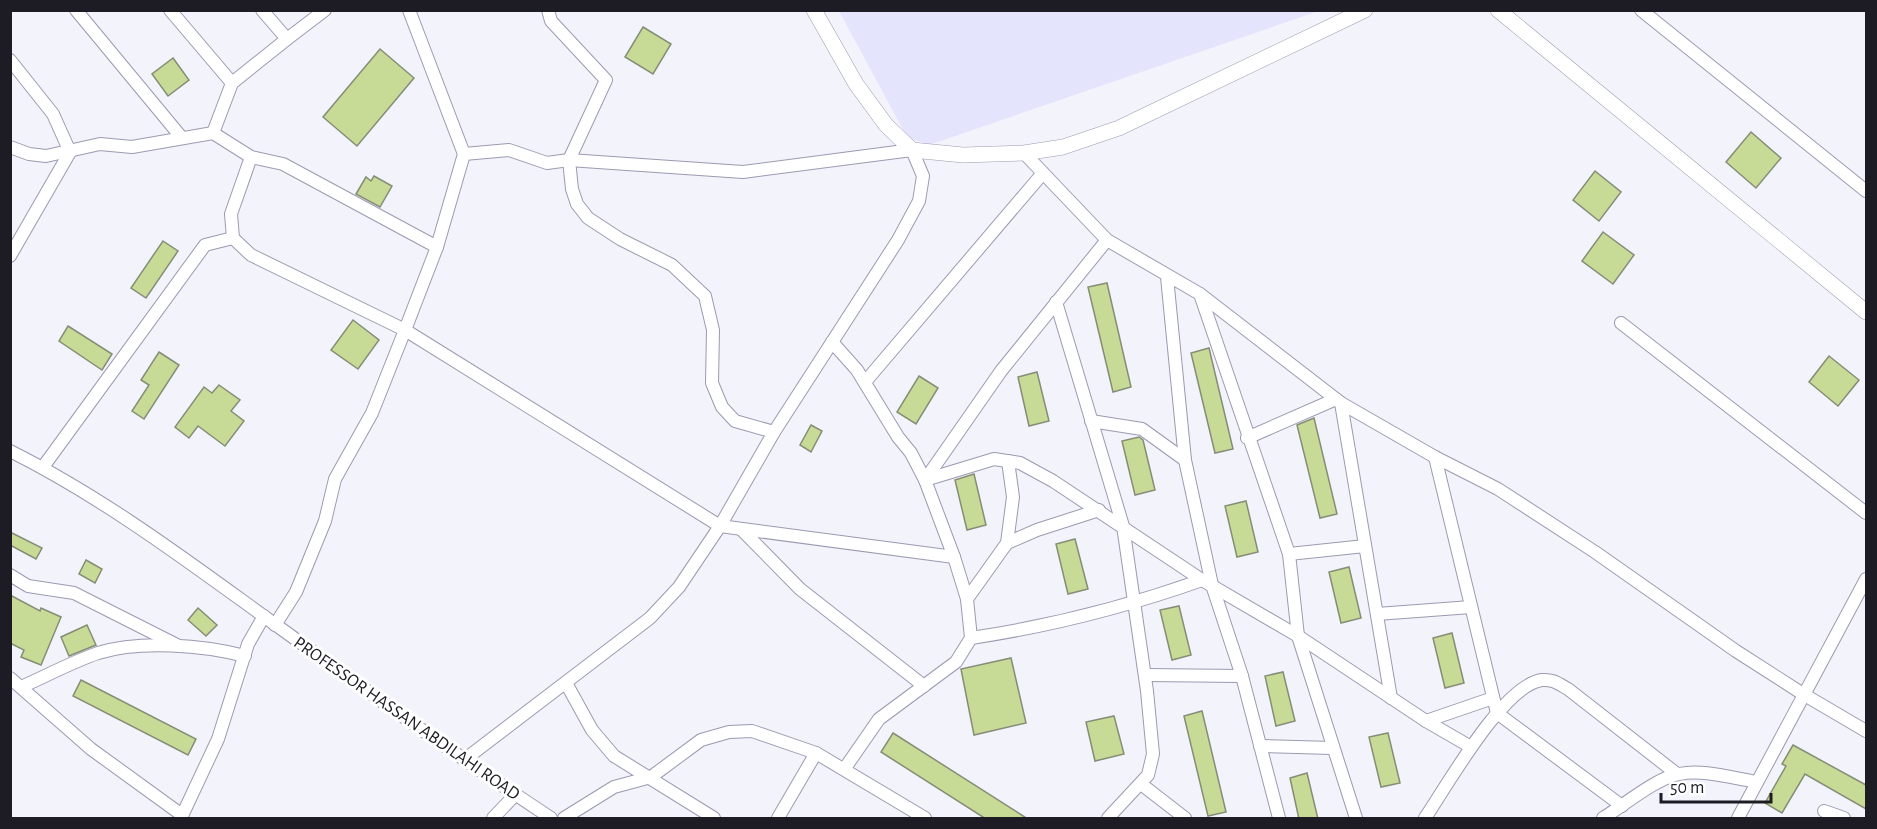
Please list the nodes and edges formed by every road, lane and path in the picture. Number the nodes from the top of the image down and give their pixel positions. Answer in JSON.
{"nodes":[{"id":1,"x":76,"y":10,"type":"edge"},
{"id":2,"x":171,"y":10,"type":"edge"},
{"id":3,"x":262,"y":10,"type":"edge"},
{"id":4,"x":325,"y":10,"type":"edge"},
{"id":5,"x":409,"y":10,"type":"edge"},
{"id":6,"x":548,"y":10,"type":"edge"},
{"id":7,"x":814,"y":10,"type":"edge"},
{"id":8,"x":1365,"y":10,"type":"edge"},
{"id":9,"x":1498,"y":10,"type":"edge"},
{"id":10,"x":1641,"y":10,"type":"edge"},
{"id":11,"x":286,"y":39,"type":"junction"},
{"id":12,"x":10,"y":60,"type":"edge"},
{"id":13,"x":232,"y":83,"type":"junction"},
{"id":14,"x":213,"y":133,"type":"junction"},
{"id":15,"x":182,"y":138,"type":"junction"},
{"id":16,"x":10,"y":147,"type":"edge"},
{"id":17,"x":912,"y":150,"type":"junction"},
{"id":18,"x":70,"y":152,"type":"junction"},
{"id":19,"x":1024,"y":153,"type":"junction"},
{"id":20,"x":464,"y":154,"type":"junction"},
{"id":21,"x":251,"y":157,"type":"junction"},
{"id":22,"x":569,"y":160,"type":"junction"},
{"id":23,"x":1043,"y":173,"type":"junction"},
{"id":24,"x":1866,"y":191,"type":"edge"},
{"id":25,"x":233,"y":238,"type":"junction"},
{"id":26,"x":1107,"y":240,"type":"junction"},
{"id":27,"x":437,"y":247,"type":"junction"},
{"id":28,"x":10,"y":256,"type":"edge"},
{"id":29,"x":1167,"y":277,"type":"junction"},
{"id":30,"x":1200,"y":294,"type":"junction"},
{"id":31,"x":1056,"y":302,"type":"junction"},
{"id":32,"x":1866,"y":312,"type":"edge"},
{"id":33,"x":1621,"y":323,"type":"dead end"},
{"id":34,"x":405,"y":330,"type":"junction"},
{"id":35,"x":832,"y":342,"type":"junction"},
{"id":36,"x":865,"y":382,"type":"junction"},
{"id":37,"x":1338,"y":401,"type":"junction"},
{"id":38,"x":1091,"y":421,"type":"junction"},
{"id":39,"x":774,"y":432,"type":"junction"},
{"id":40,"x":1247,"y":438,"type":"junction"},
{"id":41,"x":10,"y":451,"type":"edge"},
{"id":42,"x":1435,"y":457,"type":"junction"},
{"id":43,"x":1185,"y":460,"type":"junction"},
{"id":44,"x":1008,"y":461,"type":"junction"},
{"id":45,"x":43,"y":467,"type":"junction"},
{"id":46,"x":925,"y":480,"type":"junction"},
{"id":47,"x":1099,"y":510,"type":"junction"},
{"id":48,"x":1866,"y":513,"type":"edge"},
{"id":49,"x":720,"y":526,"type":"junction"},
{"id":50,"x":1123,"y":526,"type":"junction"},
{"id":51,"x":741,"y":529,"type":"junction"},
{"id":52,"x":1007,"y":543,"type":"junction"},
{"id":53,"x":1365,"y":546,"type":"junction"},
{"id":54,"x":1289,"y":554,"type":"junction"},
{"id":55,"x":954,"y":557,"type":"junction"},
{"id":56,"x":10,"y":575,"type":"edge"},
{"id":57,"x":1866,"y":579,"type":"edge"},
{"id":58,"x":1207,"y":583,"type":"junction"},
{"id":59,"x":967,"y":599,"type":"junction"},
{"id":60,"x":1136,"y":604,"type":"junction"},
{"id":61,"x":1471,"y":607,"type":"junction"},
{"id":62,"x":1377,"y":615,"type":"junction"},
{"id":63,"x":264,"y":616,"type":"junction"},
{"id":64,"x":275,"y":625,"type":"junction"},
{"id":65,"x":1298,"y":636,"type":"junction"},
{"id":66,"x":971,"y":638,"type":"junction"},
{"id":67,"x":180,"y":647,"type":"junction"},
{"id":68,"x":245,"y":656,"type":"junction"},
{"id":69,"x":1145,"y":675,"type":"junction"},
{"id":70,"x":1242,"y":676,"type":"junction"},
{"id":71,"x":10,"y":678,"type":"edge"},
{"id":72,"x":566,"y":683,"type":"junction"},
{"id":73,"x":924,"y":686,"type":"junction"},
{"id":74,"x":21,"y":687,"type":"junction"},
{"id":75,"x":1803,"y":694,"type":"junction"},
{"id":76,"x":1391,"y":698,"type":"junction"},
{"id":77,"x":1494,"y":698,"type":"junction"},
{"id":78,"x":1497,"y":713,"type":"junction"},
{"id":79,"x":1426,"y":721,"type":"junction"},
{"id":80,"x":1866,"y":731,"type":"edge"},
{"id":81,"x":1260,"y":746,"type":"junction"},
{"id":82,"x":1471,"y":747,"type":"junction"},
{"id":83,"x":1332,"y":748,"type":"junction"},
{"id":84,"x":816,"y":753,"type":"junction"},
{"id":85,"x":464,"y":760,"type":"junction"},
{"id":86,"x":844,"y":768,"type":"junction"},
{"id":87,"x":1677,"y":774,"type":"junction"},
{"id":88,"x":651,"y":777,"type":"junction"},
{"id":89,"x":1757,"y":782,"type":"junction"},
{"id":90,"x":1141,"y":784,"type":"junction"},
{"id":91,"x":515,"y":795,"type":"junction"},
{"id":92,"x":1622,"y":806,"type":"junction"},
{"id":93,"x":1824,"y":811,"type":"dead end"},
{"id":94,"x":181,"y":817,"type":"edge"},
{"id":95,"x":493,"y":819,"type":"edge"},
{"id":96,"x":551,"y":819,"type":"edge"},
{"id":97,"x":564,"y":819,"type":"edge"},
{"id":98,"x":714,"y":819,"type":"edge"},
{"id":99,"x":778,"y":819,"type":"edge"},
{"id":100,"x":925,"y":819,"type":"edge"},
{"id":101,"x":1108,"y":819,"type":"edge"},
{"id":102,"x":1185,"y":819,"type":"edge"},
{"id":103,"x":1279,"y":819,"type":"edge"},
{"id":104,"x":1356,"y":819,"type":"edge"},
{"id":105,"x":1425,"y":819,"type":"edge"},
{"id":106,"x":1603,"y":819,"type":"edge"},
{"id":107,"x":1738,"y":819,"type":"edge"},
{"id":108,"x":1844,"y":819,"type":"edge"}],
"edges":[{"from":1,"to":15,"type":"street"},
{"from":2,"to":13,"type":"street"},
{"from":3,"to":11,"type":"street"},
{"from":4,"to":11,"type":"street"},
{"from":5,"to":20,"type":"street"},
{"from":6,"to":22,"type":"street"},
{"from":7,"to":17,"type":"street"},
{"from":8,"to":19,"type":"street"},
{"from":9,"to":32,"type":"street"},
{"from":10,"to":24,"type":"street"},
{"from":11,"to":13,"type":"street"},
{"from":12,"to":18,"type":"street"},
{"from":13,"to":14,"type":"street"},
{"from":14,"to":15,"type":"street"},
{"from":14,"to":21,"type":"street"},
{"from":15,"to":18,"type":"street"},
{"from":16,"to":18,"type":"street"},
{"from":17,"to":19,"type":"street"},
{"from":17,"to":22,"type":"street"},
{"from":17,"to":35,"type":"street"},
{"from":18,"to":28,"type":"street"},
{"from":19,"to":23,"type":"street"},
{"from":20,"to":22,"type":"street"},
{"from":20,"to":27,"type":"street"},
{"from":21,"to":25,"type":"street"},
{"from":21,"to":27,"type":"street"},
{"from":22,"to":39,"type":"street"},
{"from":23,"to":26,"type":"street"},
{"from":23,"to":36,"type":"street"},
{"from":25,"to":34,"type":"street"},
{"from":25,"to":45,"type":"street"},
{"from":26,"to":29,"type":"street"},
{"from":26,"to":31,"type":"street"},
{"from":27,"to":34,"type":"street"},
{"from":29,"to":30,"type":"street"},
{"from":29,"to":43,"type":"street"},
{"from":30,"to":37,"type":"street"},
{"from":30,"to":40,"type":"street"},
{"from":31,"to":38,"type":"street"},
{"from":31,"to":46,"type":"street"},
{"from":33,"to":48,"type":"street"},
{"from":34,"to":49,"type":"street"},
{"from":34,"to":64,"type":"street"},
{"from":35,"to":36,"type":"street"},
{"from":35,"to":39,"type":"street"},
{"from":36,"to":46,"type":"street"},
{"from":37,"to":40,"type":"street"},
{"from":37,"to":42,"type":"street"},
{"from":37,"to":53,"type":"street"},
{"from":38,"to":43,"type":"street"},
{"from":38,"to":50,"type":"street"},
{"from":39,"to":49,"type":"street"},
{"from":40,"to":54,"type":"street"},
{"from":41,"to":45,"type":"street","name":"PROFESSOR HASSAN ABDILAHI ROAD"},
{"from":42,"to":61,"type":"street"},
{"from":42,"to":75,"type":"street"},
{"from":43,"to":58,"type":"street"},
{"from":44,"to":46,"type":"street"},
{"from":44,"to":47,"type":"street"},
{"from":44,"to":52,"type":"street"},
{"from":45,"to":63,"type":"street","name":"PROFESSOR HASSAN ABDILAHI ROAD"},
{"from":46,"to":55,"type":"street"},
{"from":47,"to":50,"type":"street"},
{"from":47,"to":52,"type":"street"},
{"from":49,"to":51,"type":"street"},
{"from":49,"to":72,"type":"street"},
{"from":50,"to":58,"type":"street"},
{"from":50,"to":60,"type":"street"},
{"from":51,"to":55,"type":"street"},
{"from":51,"to":73,"type":"street"},
{"from":52,"to":59,"type":"street"},
{"from":53,"to":54,"type":"street"},
{"from":53,"to":62,"type":"street"},
{"from":54,"to":65,"type":"street"},
{"from":55,"to":59,"type":"street"},
{"from":56,"to":67,"type":"street"},
{"from":57,"to":75,"type":"street"},
{"from":58,"to":60,"type":"street"},
{"from":58,"to":65,"type":"street"},
{"from":58,"to":70,"type":"street"},
{"from":59,"to":66,"type":"street"},
{"from":60,"to":66,"type":"street"},
{"from":60,"to":69,"type":"street"},
{"from":61,"to":62,"type":"street"},
{"from":61,"to":77,"type":"street"},
{"from":62,"to":76,"type":"street"},
{"from":63,"to":64,"type":"street","name":"PROFESSOR HASSAN ABDILAHI ROAD"},
{"from":63,"to":68,"type":"street"},
{"from":64,"to":85,"type":"street","name":"PROFESSOR HASSAN ABDILAHI ROAD"},
{"from":65,"to":76,"type":"street"},
{"from":65,"to":83,"type":"street"},
{"from":66,"to":73,"type":"street"},
{"from":67,"to":68,"type":"street"},
{"from":67,"to":74,"type":"street"},
{"from":68,"to":94,"type":"street"},
{"from":69,"to":70,"type":"street"},
{"from":69,"to":90,"type":"street"},
{"from":70,"to":81,"type":"street"},
{"from":71,"to":74,"type":"street"},
{"from":72,"to":85,"type":"street"},
{"from":72,"to":88,"type":"street"},
{"from":73,"to":86,"type":"street"},
{"from":74,"to":94,"type":"street"},
{"from":75,"to":80,"type":"street"},
{"from":75,"to":89,"type":"street"},
{"from":76,"to":79,"type":"street"},
{"from":77,"to":78,"type":"street"},
{"from":77,"to":79,"type":"street"},
{"from":78,"to":82,"type":"street"},
{"from":78,"to":87,"type":"street"},
{"from":78,"to":92,"type":"street"},
{"from":79,"to":82,"type":"street"},
{"from":81,"to":83,"type":"street"},
{"from":81,"to":103,"type":"street"},
{"from":82,"to":105,"type":"street"},
{"from":83,"to":104,"type":"street"},
{"from":84,"to":86,"type":"street"},
{"from":84,"to":88,"type":"street"},
{"from":84,"to":99,"type":"street"},
{"from":85,"to":91,"type":"street","name":"PROFESSOR HASSAN ABDILAHI ROAD"},
{"from":86,"to":100,"type":"street"},
{"from":87,"to":89,"type":"street"},
{"from":87,"to":92,"type":"street"},
{"from":88,"to":97,"type":"street"},
{"from":88,"to":98,"type":"street"},
{"from":89,"to":107,"type":"street"},
{"from":90,"to":101,"type":"street"},
{"from":90,"to":102,"type":"street"},
{"from":91,"to":95,"type":"street"},
{"from":91,"to":96,"type":"street","name":"PROFESSOR HASSAN ABDILAHI ROAD"},
{"from":92,"to":106,"type":"street"},
{"from":93,"to":108,"type":"street"}]}
